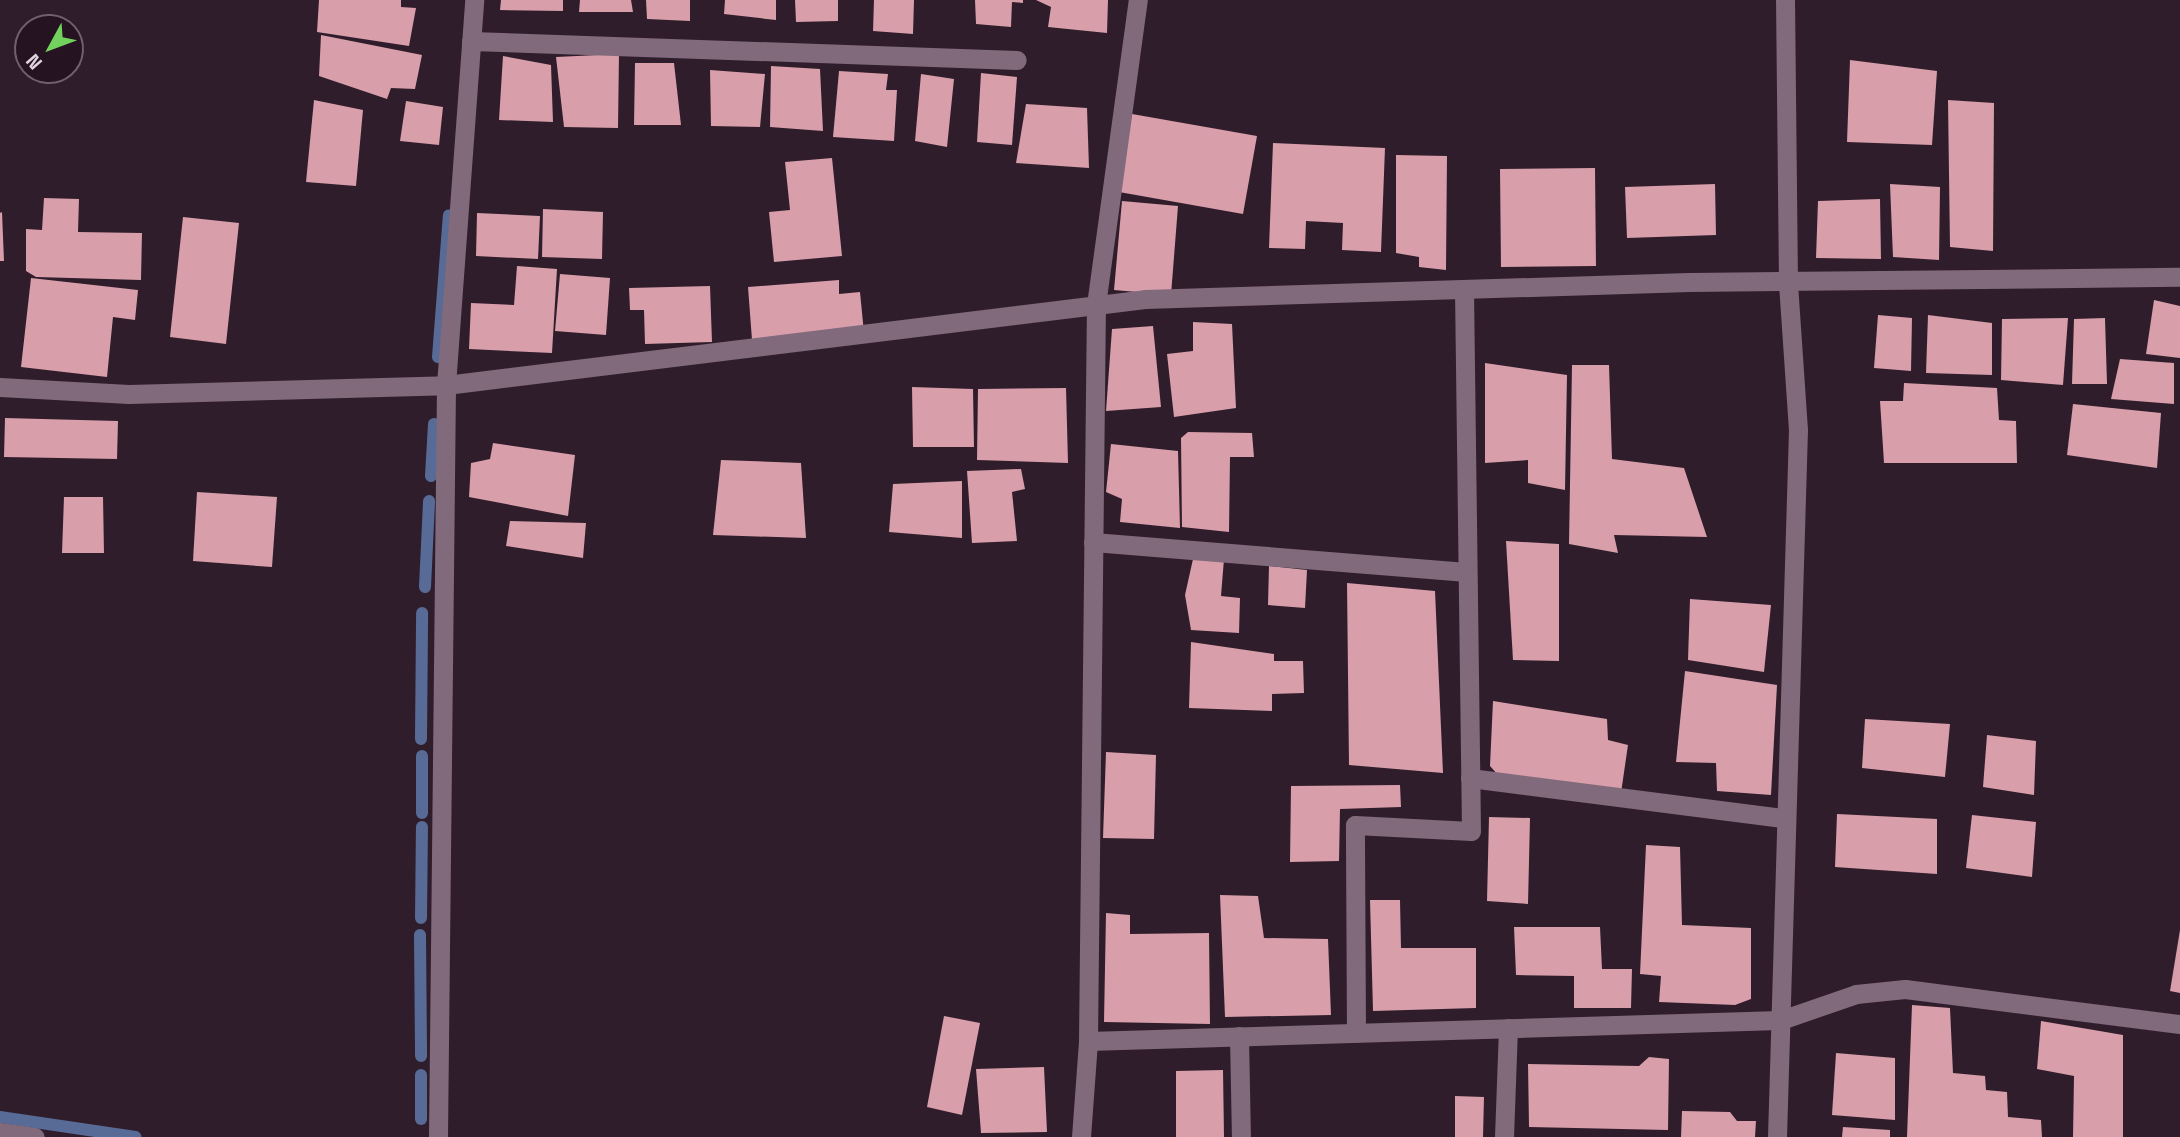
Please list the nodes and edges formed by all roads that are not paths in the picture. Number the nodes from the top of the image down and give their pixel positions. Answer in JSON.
{"nodes":[{"id":1,"x":474,"y":0,"type":"edge"},
{"id":2,"x":1138,"y":0,"type":"edge"},
{"id":3,"x":1785,"y":0,"type":"edge"},
{"id":4,"x":471,"y":41,"type":"junction"},
{"id":5,"x":1017,"y":60,"type":"dead end"},
{"id":6,"x":2180,"y":277,"type":"edge"},
{"id":7,"x":1788,"y":284,"type":"junction"},
{"id":8,"x":1464,"y":289,"type":"junction"},
{"id":9,"x":1096,"y":305,"type":"junction"},
{"id":10,"x":446,"y":385,"type":"junction"},
{"id":11,"x":0,"y":387,"type":"edge"},
{"id":12,"x":1093,"y":542,"type":"junction"},
{"id":13,"x":1467,"y":572,"type":"junction"},
{"id":14,"x":1470,"y":778,"type":"junction"},
{"id":15,"x":1784,"y":818,"type":"junction"},
{"id":16,"x":1781,"y":1020,"type":"junction"},
{"id":17,"x":2180,"y":1024,"type":"edge"},
{"id":18,"x":1508,"y":1028,"type":"junction"},
{"id":19,"x":1356,"y":1033,"type":"junction"},
{"id":20,"x":1239,"y":1036,"type":"junction"},
{"id":21,"x":1088,"y":1041,"type":"junction"},
{"id":22,"x":0,"y":1132,"type":"edge"},
{"id":23,"x":35,"y":1137,"type":"edge"},
{"id":24,"x":438,"y":1137,"type":"edge"},
{"id":25,"x":1081,"y":1137,"type":"edge"},
{"id":26,"x":1241,"y":1137,"type":"edge"},
{"id":27,"x":1504,"y":1137,"type":"edge"},
{"id":28,"x":1777,"y":1137,"type":"edge"}],
"edges":[{"from":1,"to":4,"type":"street"},
{"from":2,"to":9,"type":"street"},
{"from":3,"to":7,"type":"street"},
{"from":4,"to":5,"type":"street"},
{"from":4,"to":10,"type":"street"},
{"from":6,"to":7,"type":"street"},
{"from":7,"to":8,"type":"street"},
{"from":7,"to":15,"type":"street"},
{"from":8,"to":9,"type":"street"},
{"from":8,"to":13,"type":"street"},
{"from":9,"to":10,"type":"street"},
{"from":9,"to":12,"type":"street"},
{"from":10,"to":11,"type":"street"},
{"from":10,"to":24,"type":"street"},
{"from":12,"to":13,"type":"street"},
{"from":12,"to":21,"type":"street"},
{"from":13,"to":14,"type":"street"},
{"from":14,"to":15,"type":"street"},
{"from":14,"to":19,"type":"street"},
{"from":15,"to":16,"type":"street"},
{"from":16,"to":17,"type":"street"},
{"from":16,"to":18,"type":"street"},
{"from":16,"to":28,"type":"street"},
{"from":18,"to":19,"type":"street"},
{"from":18,"to":27,"type":"street"},
{"from":19,"to":20,"type":"street"},
{"from":20,"to":21,"type":"street"},
{"from":20,"to":26,"type":"street"},
{"from":21,"to":25,"type":"street"},
{"from":22,"to":23,"type":"street"}]}
